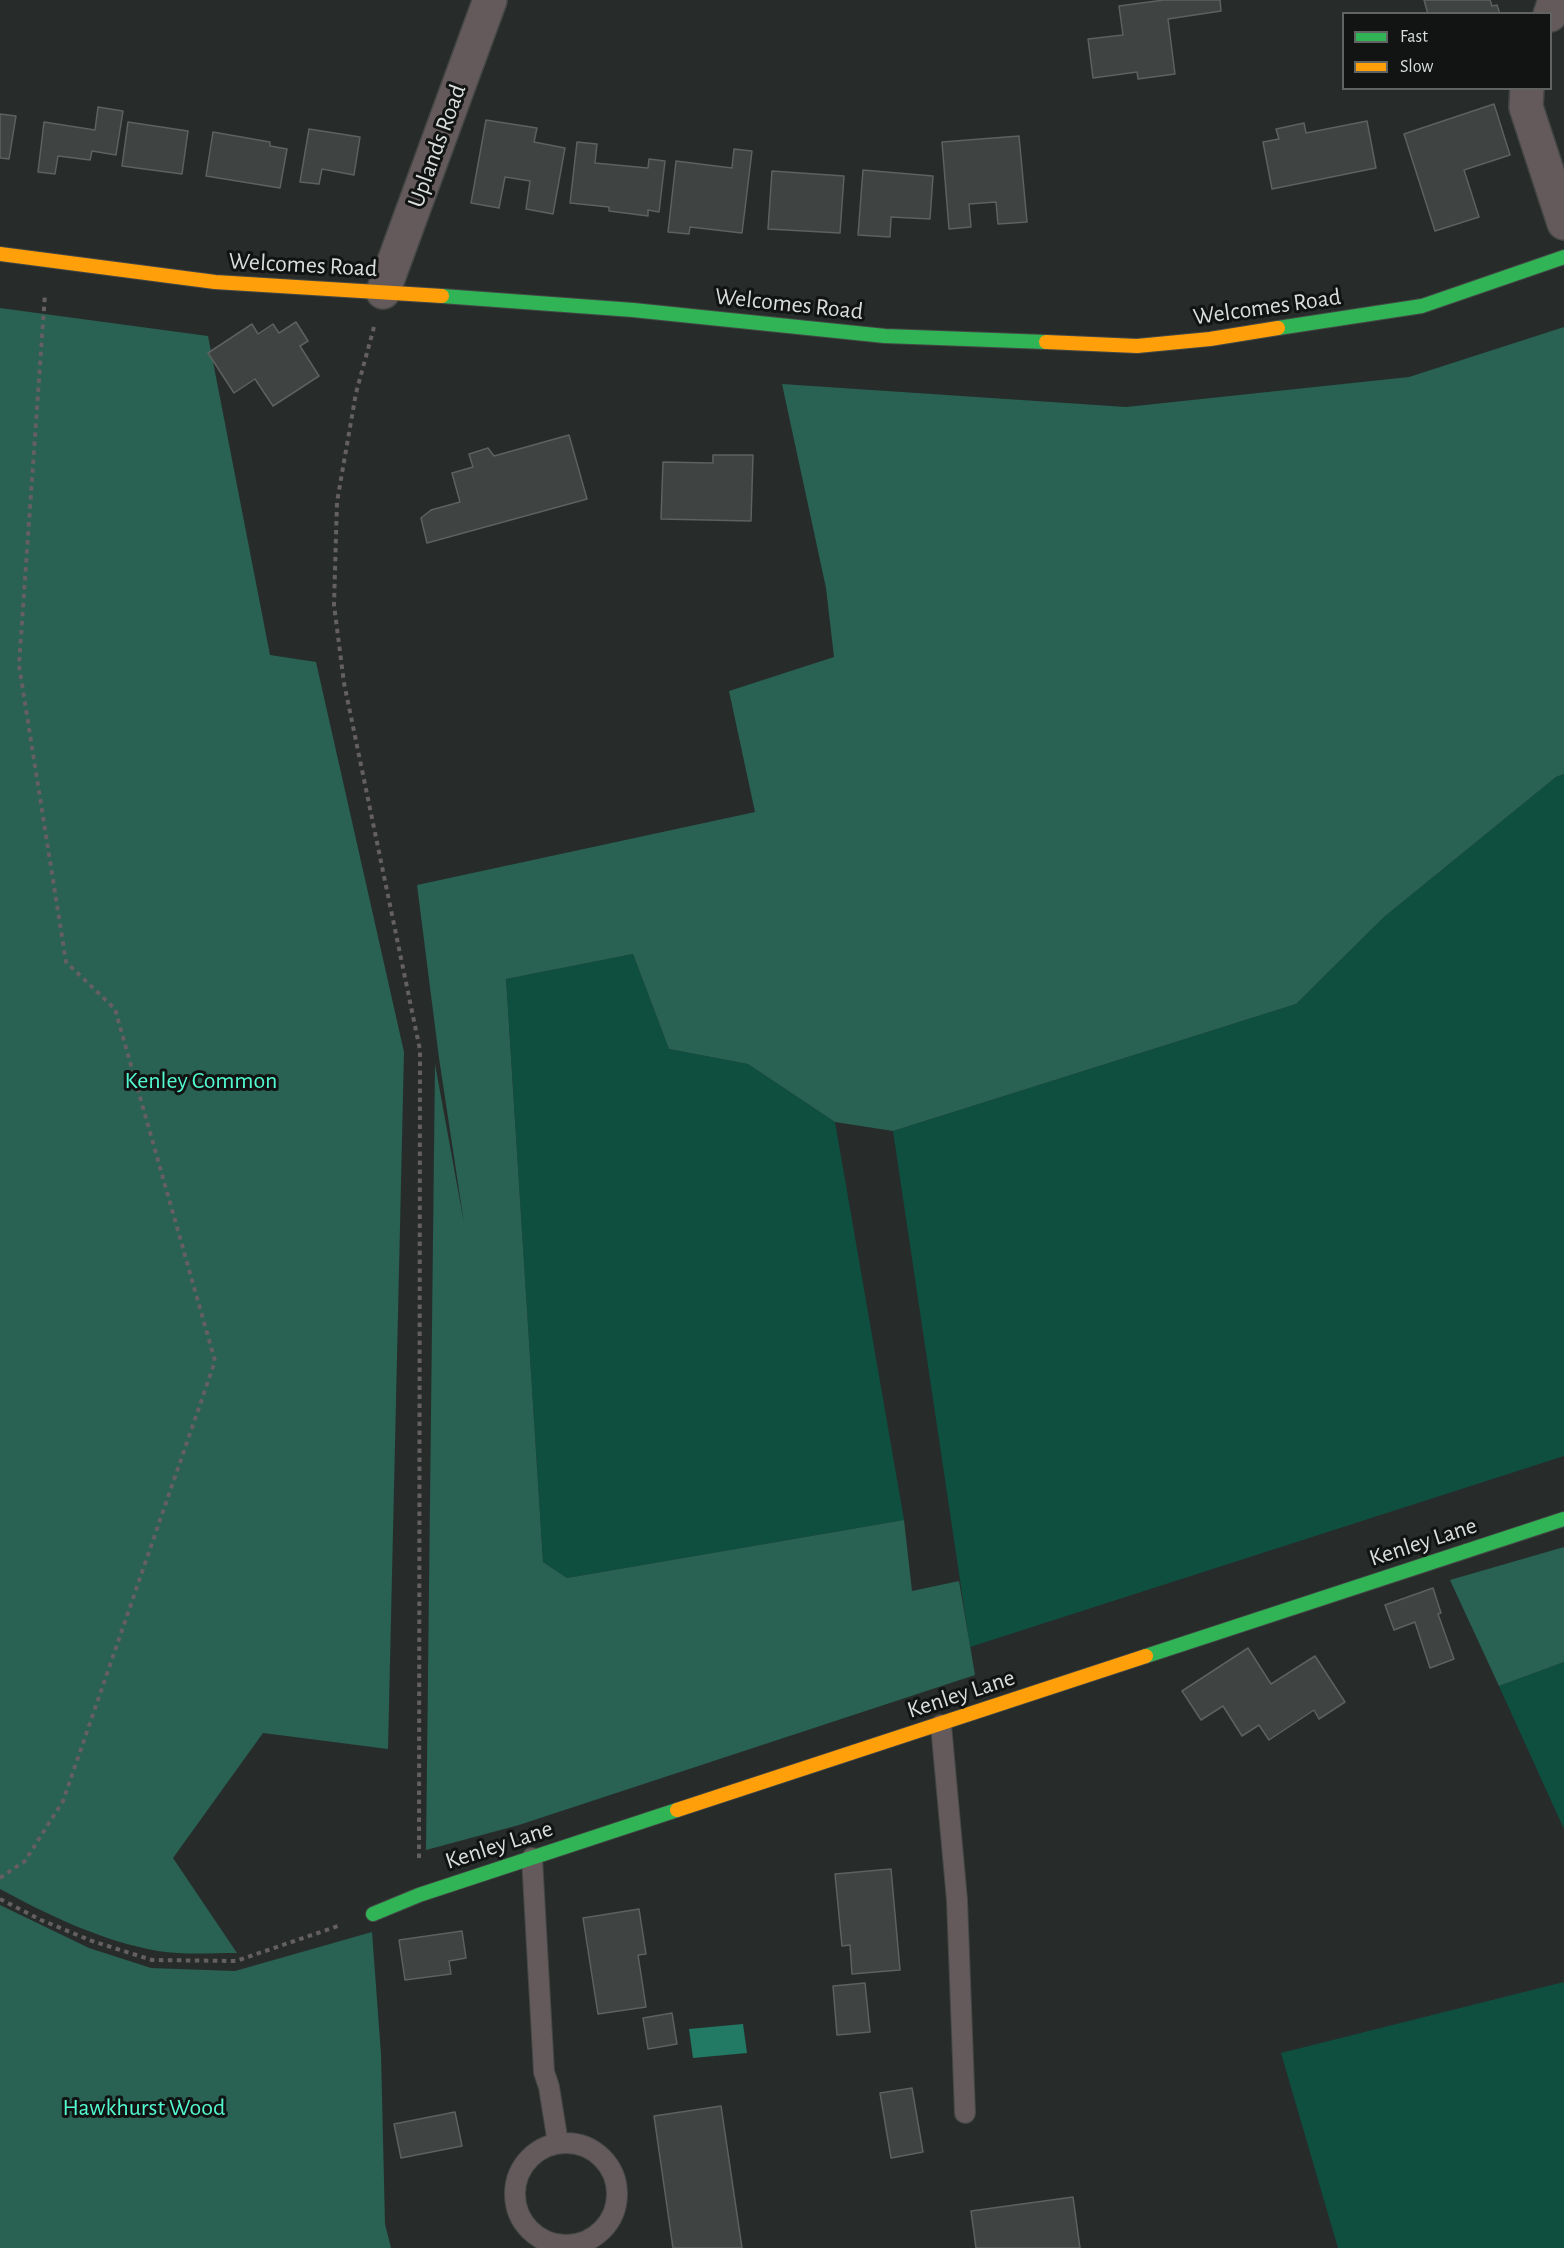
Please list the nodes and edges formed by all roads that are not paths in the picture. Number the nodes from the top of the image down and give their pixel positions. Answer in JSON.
{"nodes":[{"id":1,"x":490,"y":0,"type":"edge"},
{"id":2,"x":1527,"y":90,"type":"edge"},
{"id":3,"x":1564,"y":223,"type":"edge"},
{"id":4,"x":0,"y":254,"type":"edge"},
{"id":5,"x":1564,"y":257,"type":"edge"},
{"id":6,"x":383,"y":292,"type":"junction"},
{"id":7,"x":1564,"y":1519,"type":"edge"},
{"id":8,"x":941,"y":1725,"type":"junction"},
{"id":9,"x":532,"y":1858,"type":"junction"},
{"id":10,"x":373,"y":1914,"type":"road end"},
{"id":11,"x":964,"y":2113,"type":"dead end"},
{"id":12,"x":558,"y":2143,"type":"junction"}],
"edges":[{"from":1,"to":6,"type":"street","name":"Uplands Road"},
{"from":2,"to":3,"type":"street"},
{"from":4,"to":6,"type":"street","name":"Welcomes Road"},
{"from":5,"to":6,"type":"street","name":"Welcomes Road"},
{"from":7,"to":8,"type":"street","name":"Kenley Lane"},
{"from":8,"to":9,"type":"street","name":"Kenley Lane"},
{"from":8,"to":11,"type":"lane"},
{"from":9,"to":10,"type":"street","name":"Kenley Lane"},
{"from":9,"to":12,"type":"lane"},
{"from":12,"to":12,"type":"lane"}]}
